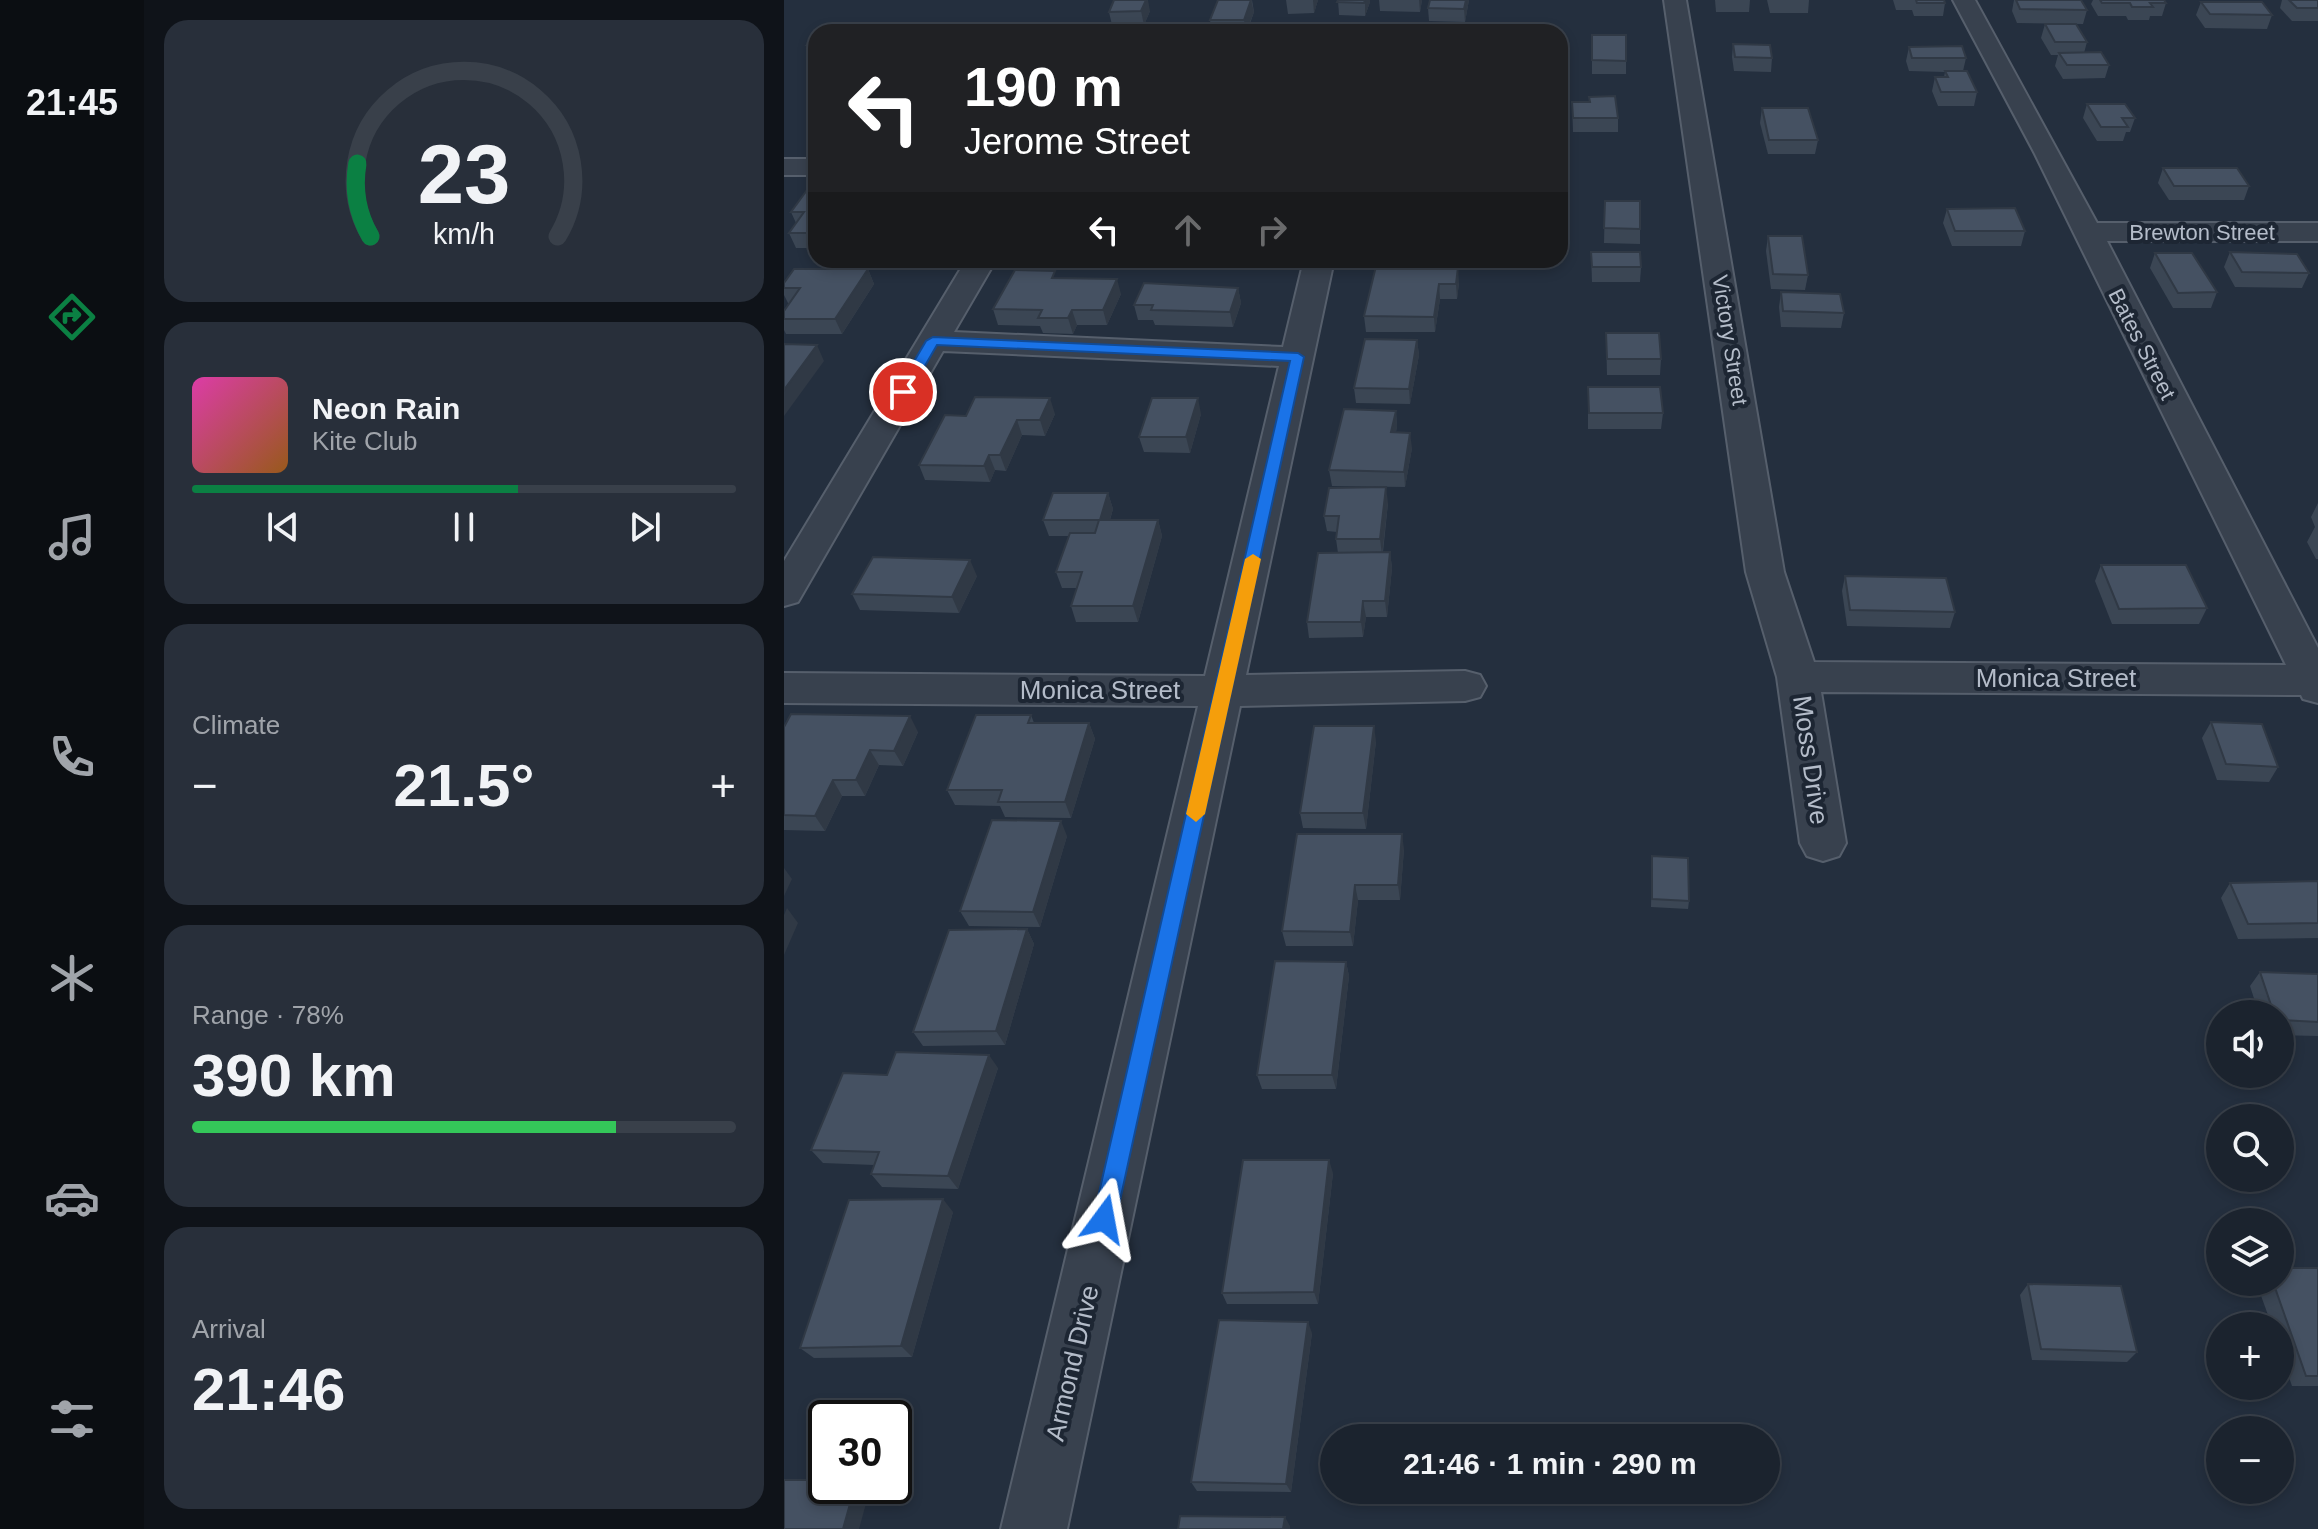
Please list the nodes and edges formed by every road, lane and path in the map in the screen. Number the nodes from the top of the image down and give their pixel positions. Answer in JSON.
{"nodes":[{"id":1,"x":1675,"y":0,"type":"edge"},
{"id":2,"x":1964,"y":0,"type":"edge"},
{"id":3,"x":784,"y":167,"type":"edge"},
{"id":4,"x":808,"y":167,"type":"edge"},
{"id":5,"x":2086,"y":232,"type":"junction"},
{"id":6,"x":2318,"y":232,"type":"edge"},
{"id":7,"x":976,"y":268,"type":"edge"},
{"id":8,"x":1317,"y":268,"type":"edge"},
{"id":9,"x":933,"y":341,"type":"junction"},
{"id":10,"x":1298,"y":357,"type":"junction"},
{"id":11,"x":784,"y":593,"type":"edge"},
{"id":12,"x":1798,"y":677,"type":"junction"},
{"id":13,"x":2316,"y":684,"type":"edge"},
{"id":14,"x":1465,"y":686,"type":"dead end"},
{"id":15,"x":784,"y":688,"type":"edge"},
{"id":16,"x":1223,"y":691,"type":"junction"},
{"id":17,"x":1823,"y":843,"type":"dead end"},
{"id":18,"x":1034,"y":1529,"type":"edge"}],
"edges":[{"from":1,"to":12,"type":"street","name":"Victory Street"},
{"from":2,"to":5,"type":"street","name":"Bates Street"},
{"from":3,"to":4,"type":"street"},
{"from":5,"to":6,"type":"street","name":"Brewton Street"},
{"from":5,"to":13,"type":"street","name":"Bates Street"},
{"from":7,"to":9,"type":"street"},
{"from":8,"to":10,"type":"street","name":"Armond Drive"},
{"from":9,"to":10,"type":"street"},
{"from":9,"to":11,"type":"street"},
{"from":10,"to":16,"type":"street","name":"Armond Drive"},
{"from":12,"to":13,"type":"street","name":"Monica Street"},
{"from":12,"to":17,"type":"street","name":"Moss Drive"},
{"from":14,"to":16,"type":"street","name":"Monica Street"},
{"from":15,"to":16,"type":"street","name":"Monica Street"},
{"from":16,"to":18,"type":"street","name":"Armond Drive"}]}
